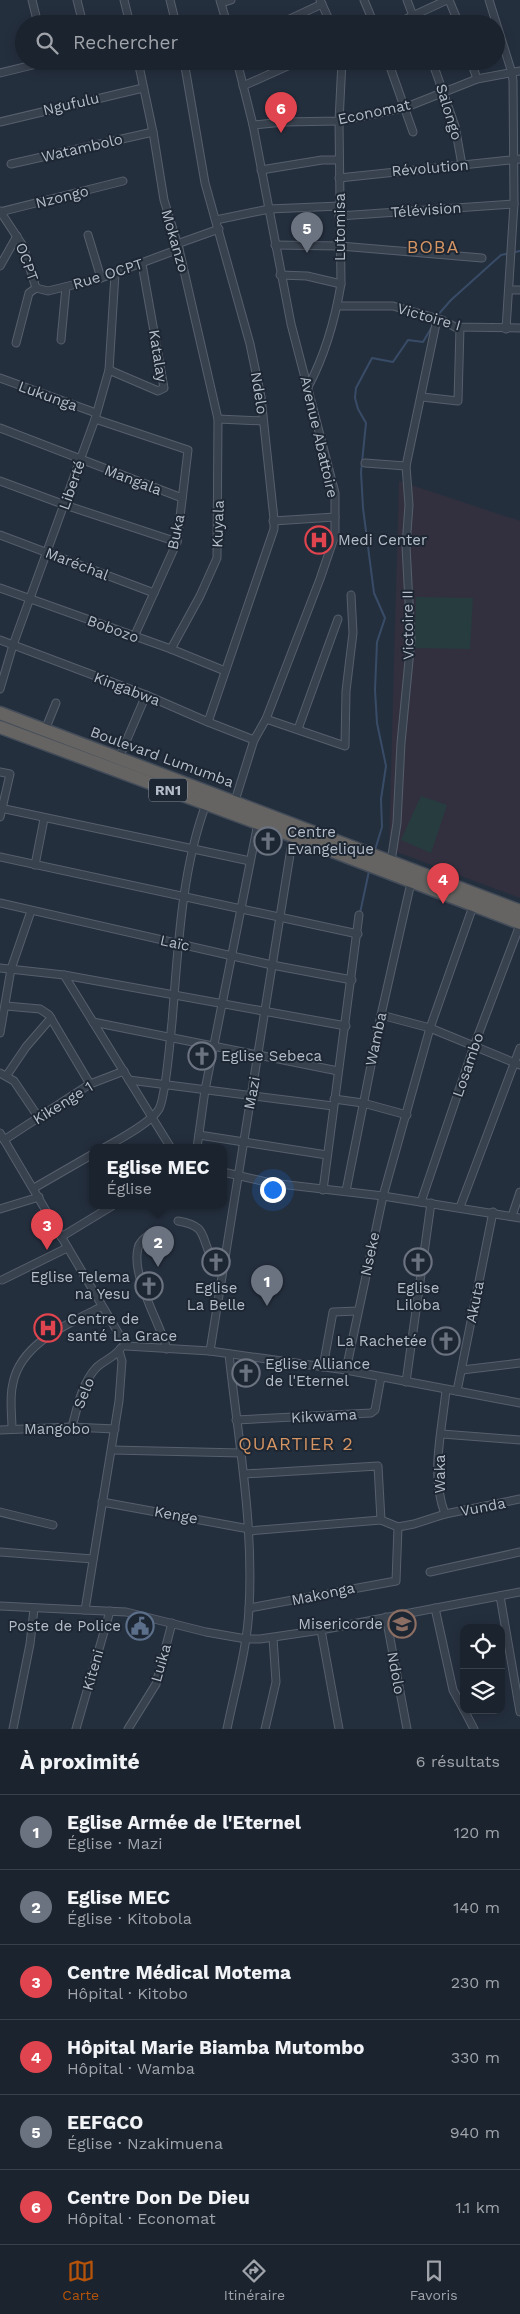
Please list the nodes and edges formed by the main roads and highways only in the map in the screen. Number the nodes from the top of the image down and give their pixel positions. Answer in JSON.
{"nodes":[{"id":1,"x":0,"y":713,"type":"edge"},
{"id":2,"x":0,"y":727,"type":"edge"},
{"id":3,"x":233,"y":807,"type":"junction"},
{"id":4,"x":338,"y":847,"type":"junction"},
{"id":5,"x":372,"y":858,"type":"junction"},
{"id":6,"x":520,"y":904,"type":"edge"},
{"id":7,"x":520,"y":910,"type":"edge"},
{"id":8,"x":519,"y":928,"type":"edge"}],
"edges":[{"from":1,"to":3,"type":"highway","name":"Boulevard Lumumba","number":"RN1"},
{"from":2,"to":3,"type":"highway","name":"Boulevard Lumumba","number":"RN1"},
{"from":3,"to":4,"type":"highway","name":"Boulevard Lumumba","number":"RN1"},
{"from":3,"to":4,"type":"highway","name":"Boulevard Lumumba","number":"RN1"},
{"from":4,"to":5,"type":"highway"},
{"from":5,"to":6,"type":"highway"},
{"from":5,"to":7,"type":"highway"},
{"from":5,"to":8,"type":"highway"},
{"from":5,"to":8,"type":"highway"}]}
